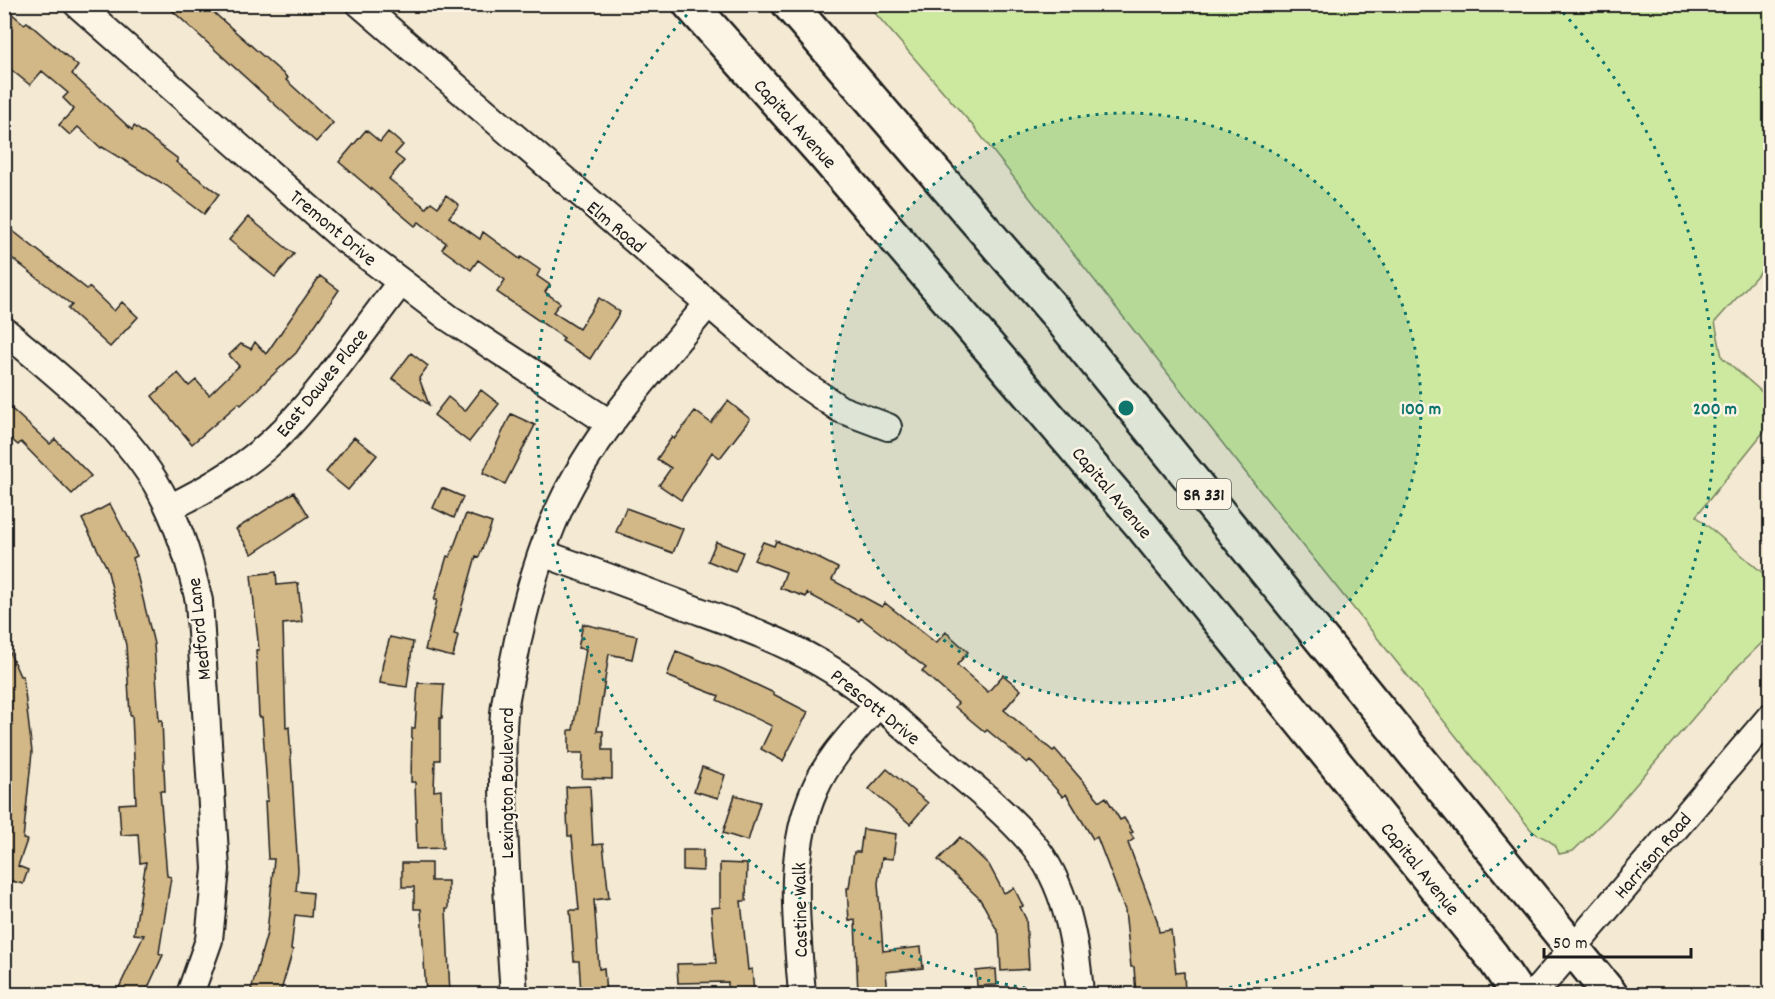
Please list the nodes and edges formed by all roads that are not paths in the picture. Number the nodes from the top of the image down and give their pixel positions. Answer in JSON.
{"nodes":[{"id":1,"x":77,"y":4,"type":"edge"},
{"id":2,"x":360,"y":4,"type":"edge"},
{"id":3,"x":690,"y":4,"type":"edge"},
{"id":4,"x":789,"y":4,"type":"edge"},
{"id":5,"x":401,"y":282,"type":"junction"},
{"id":6,"x":708,"y":304,"type":"junction"},
{"id":7,"x":4,"y":330,"type":"edge"},
{"id":8,"x":611,"y":424,"type":"junction"},
{"id":9,"x":888,"y":427,"type":"dead end"},
{"id":10,"x":169,"y":508,"type":"junction"},
{"id":11,"x":542,"y":553,"type":"junction"},
{"id":12,"x":878,"y":704,"type":"junction"},
{"id":13,"x":1770,"y":717,"type":"edge"},
{"id":14,"x":1573,"y":949,"type":"junction"},
{"id":15,"x":190,"y":994,"type":"edge"},
{"id":16,"x":514,"y":994,"type":"edge"},
{"id":17,"x":802,"y":994,"type":"edge"},
{"id":18,"x":1080,"y":994,"type":"edge"},
{"id":19,"x":1518,"y":994,"type":"edge"},
{"id":20,"x":1534,"y":994,"type":"edge"},
{"id":21,"x":1610,"y":994,"type":"edge"}],
"edges":[{"from":1,"to":5,"type":"street","name":"Tremont Drive"},
{"from":2,"to":6,"type":"street","name":"Elm Road"},
{"from":3,"to":19,"type":"highway","name":"Capital Avenue"},
{"from":4,"to":14,"type":"highway","number":"SR 331"},
{"from":5,"to":8,"type":"street","name":"Tremont Drive"},
{"from":5,"to":10,"type":"street","name":"East Dawes Place"},
{"from":6,"to":8,"type":"street","name":"Lexington Boulevard"},
{"from":6,"to":9,"type":"street","name":"Elm Road"},
{"from":7,"to":10,"type":"street","name":"Medford Lane"},
{"from":8,"to":11,"type":"street","name":"Lexington Boulevard"},
{"from":10,"to":15,"type":"street","name":"Medford Lane"},
{"from":11,"to":12,"type":"street","name":"Prescott Drive"},
{"from":11,"to":16,"type":"street","name":"Lexington Boulevard"},
{"from":12,"to":17,"type":"street","name":"Castine Walk"},
{"from":12,"to":18,"type":"street","name":"Prescott Drive"},
{"from":13,"to":14,"type":"street","name":"Harrison Road"},
{"from":14,"to":20,"type":"street","name":"Harrison Road"},
{"from":14,"to":21,"type":"highway","number":"SR 331"}]}
